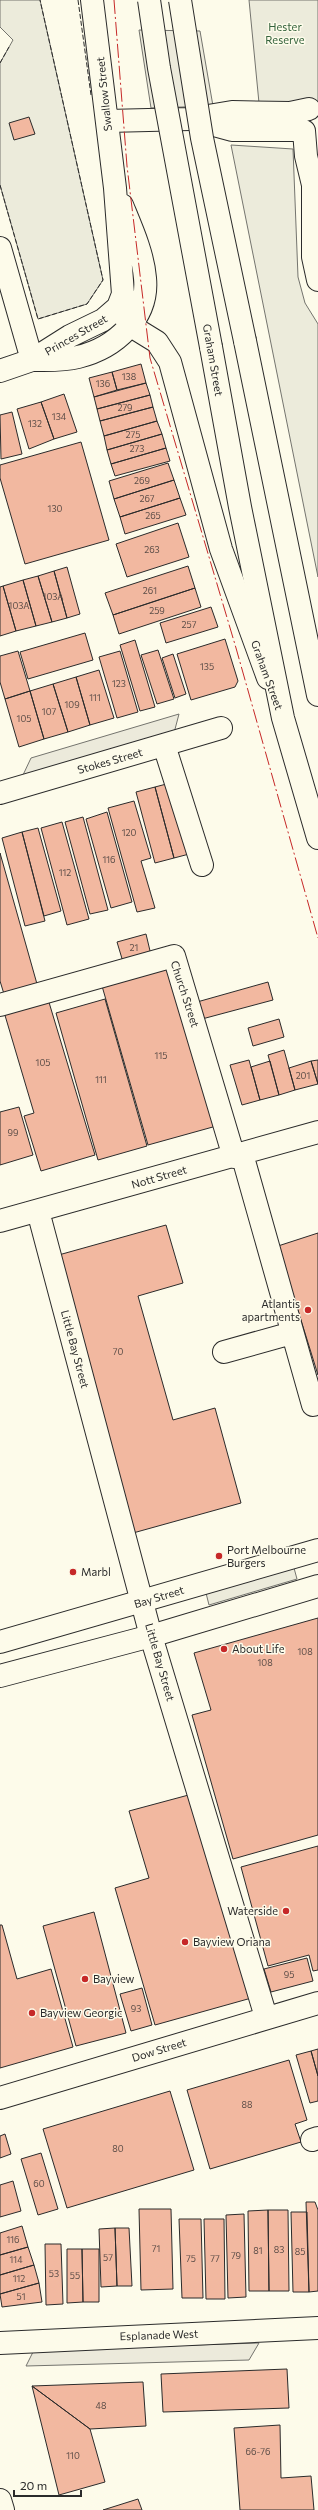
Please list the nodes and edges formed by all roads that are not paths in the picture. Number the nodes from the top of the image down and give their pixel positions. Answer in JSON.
{"nodes":[{"id":1,"x":92,"y":0,"type":"edge"},
{"id":2,"x":149,"y":0,"type":"edge"},
{"id":3,"x":180,"y":0,"type":"edge"},
{"id":4,"x":315,"y":109,"type":"edge"},
{"id":5,"x":107,"y":121,"type":"junction"},
{"id":6,"x":232,"y":121,"type":"junction"},
{"id":7,"x":308,"y":132,"type":"edge"},
{"id":8,"x":316,"y":177,"type":"edge"},
{"id":9,"x":115,"y":188,"type":"junction"},
{"id":10,"x":0,"y":248,"type":"edge"},
{"id":11,"x":318,"y":280,"type":"edge"},
{"id":12,"x":118,"y":308,"type":"junction"},
{"id":13,"x":131,"y":326,"type":"junction"},
{"id":14,"x":32,"y":360,"type":"junction"},
{"id":15,"x":0,"y":371,"type":"edge"},
{"id":16,"x":318,"y":695,"type":"edge"},
{"id":17,"x":283,"y":718,"type":"junction"},
{"id":18,"x":221,"y":728,"type":"dead end"},
{"id":19,"x":164,"y":745,"type":"junction"},
{"id":20,"x":0,"y":793,"type":"edge"},
{"id":21,"x":318,"y":838,"type":"edge"},
{"id":22,"x":202,"y":865,"type":"dead end"},
{"id":23,"x":0,"y":1005,"type":"edge"},
{"id":24,"x":318,"y":1132,"type":"edge"},
{"id":25,"x":238,"y":1155,"type":"junction"},
{"id":26,"x":38,"y":1211,"type":"junction"},
{"id":27,"x":0,"y":1221,"type":"edge"},
{"id":28,"x":292,"y":1333,"type":"junction"},
{"id":29,"x":224,"y":1352,"type":"dead end"},
{"id":30,"x":313,"y":1405,"type":"dead end"},
{"id":31,"x":318,"y":1550,"type":"edge"},
{"id":32,"x":318,"y":1586,"type":"edge"},
{"id":33,"x":143,"y":1602,"type":"junction"},
{"id":34,"x":151,"y":1636,"type":"junction"},
{"id":35,"x":0,"y":1642,"type":"edge"},
{"id":36,"x":0,"y":1676,"type":"edge"},
{"id":37,"x":318,"y":2003,"type":"edge"},
{"id":38,"x":266,"y":2017,"type":"junction"},
{"id":39,"x":0,"y":2098,"type":"edge"},
{"id":40,"x":318,"y":2328,"type":"edge"},
{"id":41,"x":0,"y":2343,"type":"edge"},
{"id":42,"x":0,"y":2500,"type":"edge"},
{"id":43,"x":3,"y":2510,"type":"edge"}],
"edges":[{"from":1,"to":5,"type":"street","name":"Swallow Street"},
{"from":2,"to":17,"type":"street","name":"Graham Street","bridge":true},
{"from":3,"to":16,"type":"street","bridge":true},
{"from":4,"to":6,"type":"street"},
{"from":4,"to":7,"type":"street"},
{"from":5,"to":6,"type":"street"},
{"from":5,"to":9,"type":"street","name":"Swallow Street"},
{"from":6,"to":7,"type":"street"},
{"from":7,"to":8,"type":"street"},
{"from":8,"to":11,"type":"street"},
{"from":9,"to":12,"type":"street","name":"Swallow Street"},
{"from":9,"to":13,"type":"street","name":"Swallow Street"},
{"from":10,"to":14,"type":"street"},
{"from":12,"to":13,"type":"street","name":"Graham Street"},
{"from":12,"to":14,"type":"street","name":"Princes Street"},
{"from":13,"to":14,"type":"street","name":"Princes Street"},
{"from":13,"to":17,"type":"street","name":"Graham Street"},
{"from":14,"to":15,"type":"street","name":"Princes Street"},
{"from":17,"to":21,"type":"street","name":"Graham Street"},
{"from":18,"to":19,"type":"street","name":"Stokes Street"},
{"from":19,"to":20,"type":"street","name":"Stokes Street"},
{"from":19,"to":22,"type":"street"},
{"from":23,"to":25,"type":"street","name":"Church Street"},
{"from":24,"to":25,"type":"street","name":"Nott Street"},
{"from":25,"to":26,"type":"street","name":"Nott Street"},
{"from":25,"to":28,"type":"street"},
{"from":26,"to":27,"type":"street","name":"Nott Street"},
{"from":26,"to":33,"type":"street","name":"Little Bay Street"},
{"from":28,"to":29,"type":"street"},
{"from":28,"to":30,"type":"street"},
{"from":31,"to":33,"type":"street","name":"Bay Street"},
{"from":32,"to":34,"type":"street"},
{"from":33,"to":34,"type":"street","name":"Little Bay Street"},
{"from":33,"to":35,"type":"street","name":"Bay Street"},
{"from":34,"to":36,"type":"street"},
{"from":34,"to":38,"type":"street","name":"Little Bay Street"},
{"from":37,"to":38,"type":"street","name":"Dow Street"},
{"from":38,"to":39,"type":"street","name":"Dow Street"},
{"from":40,"to":41,"type":"street","name":"Esplanade West"},
{"from":42,"to":43,"type":"street"}]}
